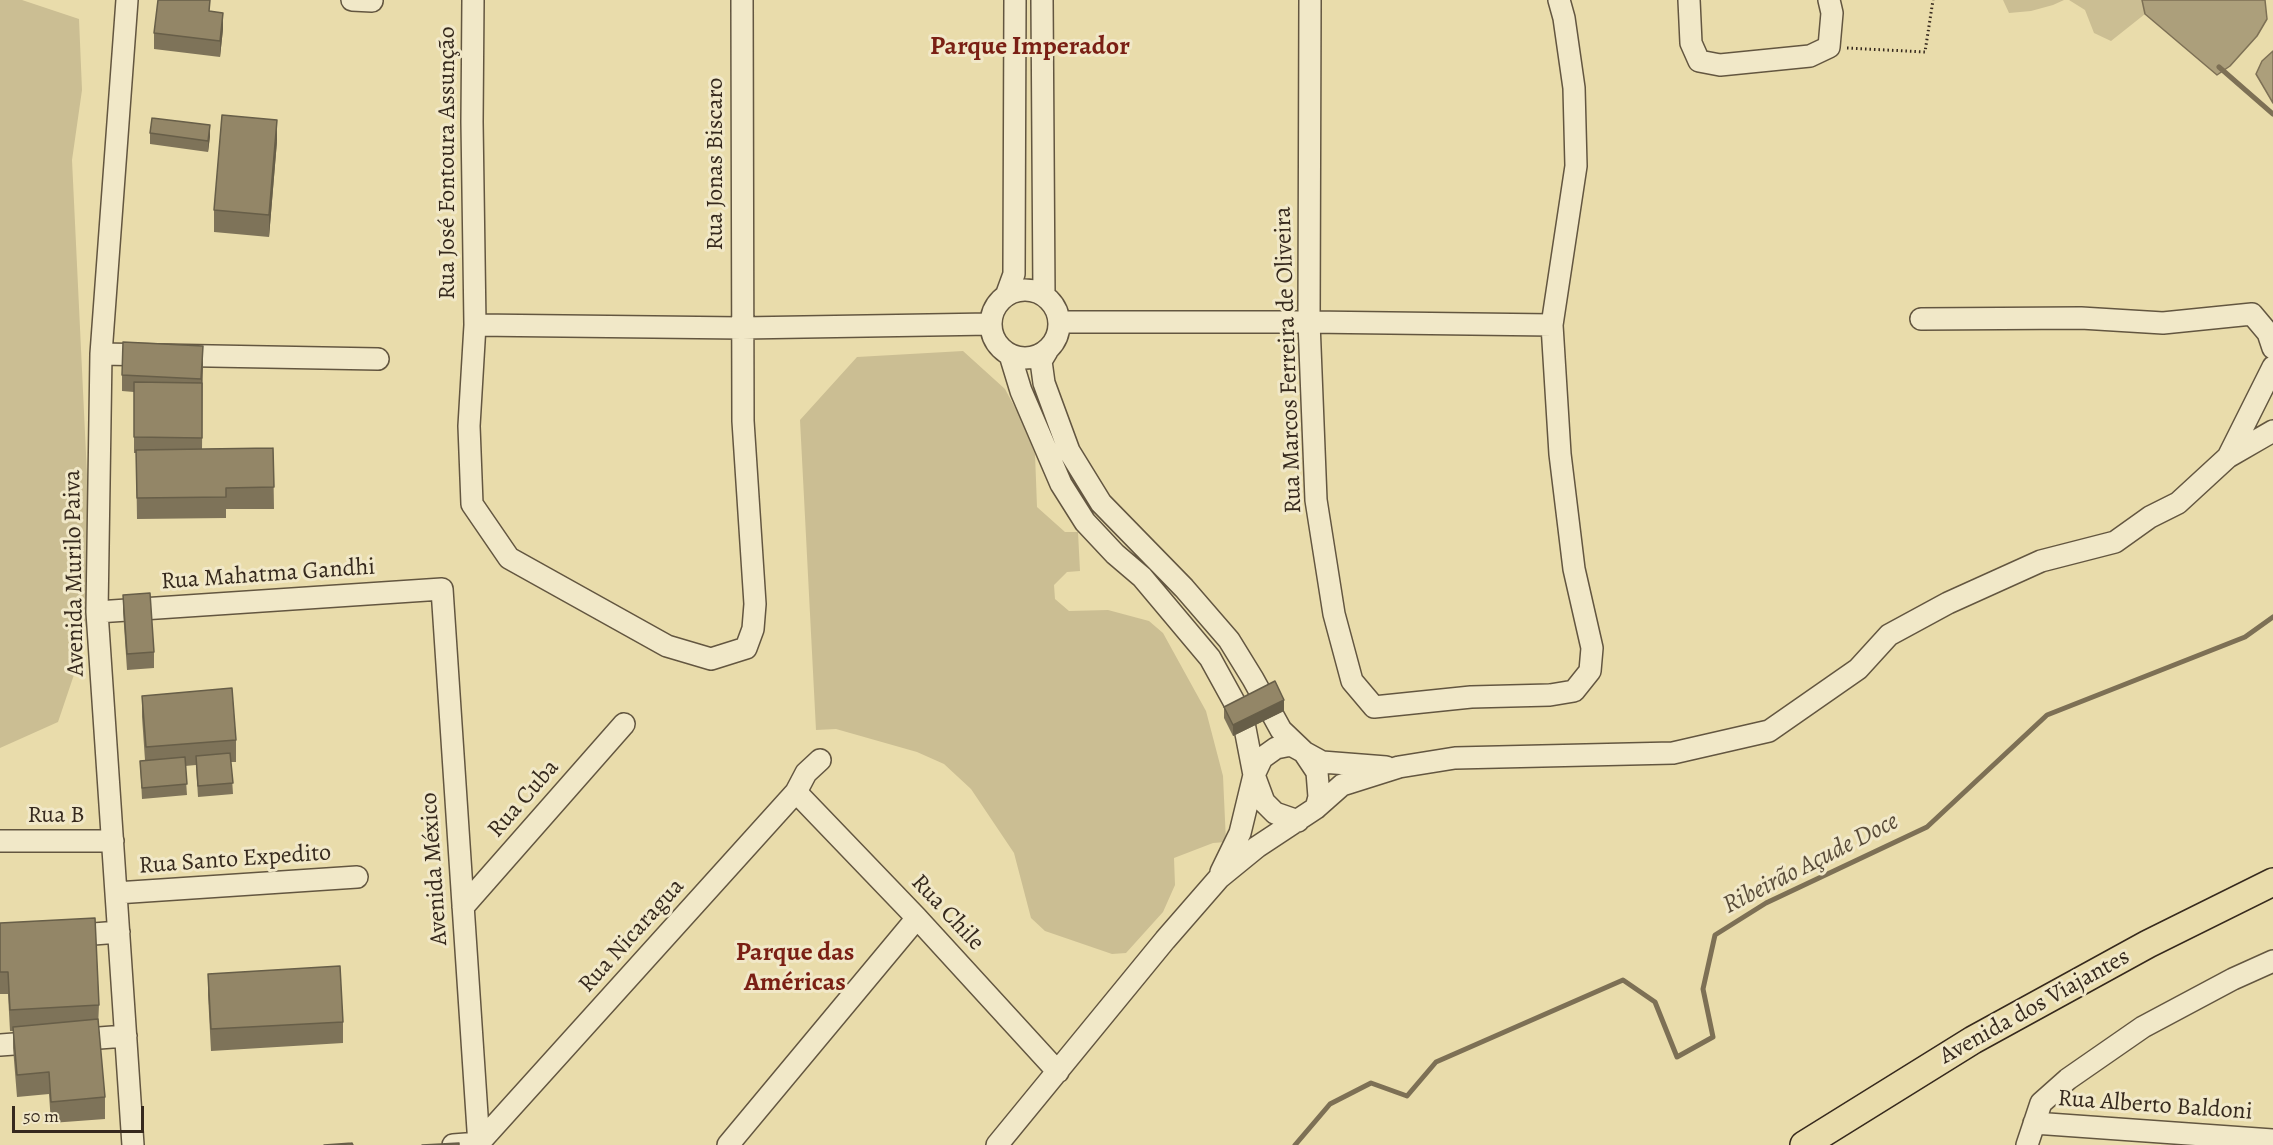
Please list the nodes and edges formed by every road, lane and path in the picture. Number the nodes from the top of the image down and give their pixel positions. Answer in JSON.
{"nodes":[{"id":1,"x":127,"y":0,"type":"edge"},
{"id":2,"x":473,"y":0,"type":"edge"},
{"id":3,"x":742,"y":0,"type":"edge"},
{"id":4,"x":1015,"y":0,"type":"edge"},
{"id":5,"x":1042,"y":0,"type":"edge"},
{"id":6,"x":1310,"y":0,"type":"edge"},
{"id":7,"x":1559,"y":0,"type":"edge"},
{"id":8,"x":1689,"y":0,"type":"edge"},
{"id":9,"x":1829,"y":0,"type":"edge"},
{"id":10,"x":1933,"y":0,"type":"edge"},
{"id":11,"x":1829,"y":47,"type":"junction"},
{"id":12,"x":1044,"y":295,"type":"junction"},
{"id":13,"x":1006,"y":296,"type":"junction"},
{"id":14,"x":1921,"y":319,"type":"dead end"},
{"id":15,"x":1060,"y":322,"type":"junction"},
{"id":16,"x":1309,"y":322,"type":"junction"},
{"id":17,"x":991,"y":324,"type":"junction"},
{"id":18,"x":475,"y":325,"type":"junction"},
{"id":19,"x":1552,"y":325,"type":"junction"},
{"id":20,"x":742,"y":328,"type":"junction"},
{"id":21,"x":2273,"y":348,"type":"edge"},
{"id":22,"x":1047,"y":351,"type":"junction"},
{"id":23,"x":101,"y":354,"type":"junction"},
{"id":24,"x":1010,"y":355,"type":"junction"},
{"id":25,"x":378,"y":359,"type":"dead end"},
{"id":26,"x":2273,"y":367,"type":"edge"},
{"id":27,"x":2273,"y":431,"type":"edge"},
{"id":28,"x":2228,"y":457,"type":"junction"},
{"id":29,"x":442,"y":589,"type":"joint"},
{"id":30,"x":97,"y":612,"type":"junction"},
{"id":31,"x":746,"y":648,"type":"joint"},
{"id":32,"x":624,"y":724,"type":"dead end"},
{"id":33,"x":1303,"y":751,"type":"junction"},
{"id":34,"x":820,"y":760,"type":"dead end"},
{"id":35,"x":1399,"y":767,"type":"junction"},
{"id":36,"x":1254,"y":775,"type":"junction"},
{"id":37,"x":796,"y":792,"type":"junction"},
{"id":38,"x":1316,"y":808,"type":"junction"},
{"id":39,"x":1298,"y":821,"type":"junction"},
{"id":40,"x":0,"y":841,"type":"edge"},
{"id":41,"x":113,"y":841,"type":"junction"},
{"id":42,"x":357,"y":877,"type":"dead end"},
{"id":43,"x":1218,"y":878,"type":"junction"},
{"id":44,"x":2273,"y":882,"type":"edge"},
{"id":45,"x":116,"y":893,"type":"junction"},
{"id":46,"x":463,"y":907,"type":"junction"},
{"id":47,"x":917,"y":918,"type":"junction"},
{"id":48,"x":118,"y":932,"type":"junction"},
{"id":49,"x":47,"y":937,"type":"edge"},
{"id":50,"x":2273,"y":961,"type":"edge"},
{"id":51,"x":126,"y":1036,"type":"junction"},
{"id":52,"x":0,"y":1045,"type":"edge"},
{"id":53,"x":1058,"y":1072,"type":"junction"},
{"id":54,"x":2034,"y":1123,"type":"junction"},
{"id":55,"x":2273,"y":1140,"type":"edge"},
{"id":56,"x":479,"y":1144,"type":"edge"},
{"id":57,"x":133,"y":1145,"type":"edge"},
{"id":58,"x":453,"y":1145,"type":"edge"},
{"id":59,"x":728,"y":1145,"type":"edge"},
{"id":60,"x":997,"y":1145,"type":"edge"},
{"id":61,"x":1804,"y":1145,"type":"edge"},
{"id":62,"x":2027,"y":1145,"type":"edge"}],
"edges":[{"from":1,"to":23,"type":"street","name":"Avenida Murilo Paiva"},
{"from":2,"to":18,"type":"street","name":"Rua José Fontoura Assunção"},
{"from":3,"to":20,"type":"street","name":"Rua Jonas Biscaro"},
{"from":4,"to":13,"type":"street"},
{"from":5,"to":12,"type":"street"},
{"from":6,"to":16,"type":"street","name":"Rua Marcos Ferreira de Oliveira"},
{"from":7,"to":19,"type":"street"},
{"from":8,"to":11,"type":"street"},
{"from":9,"to":11,"type":"street"},
{"from":10,"to":11,"type":"path"},
{"from":12,"to":13,"type":"street"},
{"from":12,"to":15,"type":"street"},
{"from":13,"to":17,"type":"street"},
{"from":14,"to":21,"type":"street"},
{"from":15,"to":16,"type":"street"},
{"from":15,"to":22,"type":"street"},
{"from":16,"to":19,"type":"street"},
{"from":16,"to":19,"type":"street","name":"Rua Marcos Ferreira de Oliveira"},
{"from":17,"to":20,"type":"street"},
{"from":17,"to":24,"type":"street"},
{"from":18,"to":20,"type":"street"},
{"from":18,"to":31,"type":"street","name":"Rua José Fontoura Assunção"},
{"from":20,"to":31,"type":"street","name":"Rua Jonas Biscaro"},
{"from":22,"to":24,"type":"street"},
{"from":22,"to":33,"type":"street"},
{"from":23,"to":25,"type":"street"},
{"from":23,"to":30,"type":"street","name":"Avenida Murilo Paiva"},
{"from":24,"to":36,"type":"street"},
{"from":26,"to":28,"type":"street"},
{"from":27,"to":28,"type":"street"},
{"from":28,"to":35,"type":"street"},
{"from":29,"to":30,"type":"street","name":"Rua Mahatma Gandhi"},
{"from":29,"to":46,"type":"street","name":"Avenida México"},
{"from":30,"to":41,"type":"street","name":"Avenida Murilo Paiva"},
{"from":32,"to":46,"type":"street","name":"Rua Cuba"},
{"from":33,"to":35,"type":"street"},
{"from":33,"to":36,"type":"street"},
{"from":33,"to":38,"type":"street"},
{"from":34,"to":37,"type":"street","name":"Rua Nicaragua"},
{"from":35,"to":38,"type":"street"},
{"from":36,"to":39,"type":"street"},
{"from":36,"to":43,"type":"street"},
{"from":37,"to":47,"type":"street","name":"Rua Chile"},
{"from":37,"to":56,"type":"street","name":"Rua Nicaragua"},
{"from":38,"to":39,"type":"street"},
{"from":39,"to":43,"type":"street"},
{"from":40,"to":41,"type":"street","name":"Rua B"},
{"from":41,"to":45,"type":"street","name":"Avenida Murilo Paiva"},
{"from":42,"to":45,"type":"street","name":"Rua Santo Expedito"},
{"from":43,"to":53,"type":"street"},
{"from":44,"to":61,"type":"main road","name":"Avenida dos Viajantes"},
{"from":45,"to":48,"type":"street","name":"Avenida Murilo Paiva"},
{"from":46,"to":56,"type":"street","name":"Avenida México"},
{"from":47,"to":53,"type":"street","name":"Rua Chile"},
{"from":47,"to":59,"type":"street"},
{"from":48,"to":49,"type":"street"},
{"from":48,"to":51,"type":"street","name":"Avenida Murilo Paiva"},
{"from":50,"to":54,"type":"street"},
{"from":51,"to":52,"type":"street"},
{"from":51,"to":57,"type":"street","name":"Avenida Murilo Paiva"},
{"from":53,"to":60,"type":"street"},
{"from":54,"to":55,"type":"street","name":"Rua Alberto Baldoni"},
{"from":54,"to":62,"type":"street"},
{"from":56,"to":58,"type":"street"}]}
